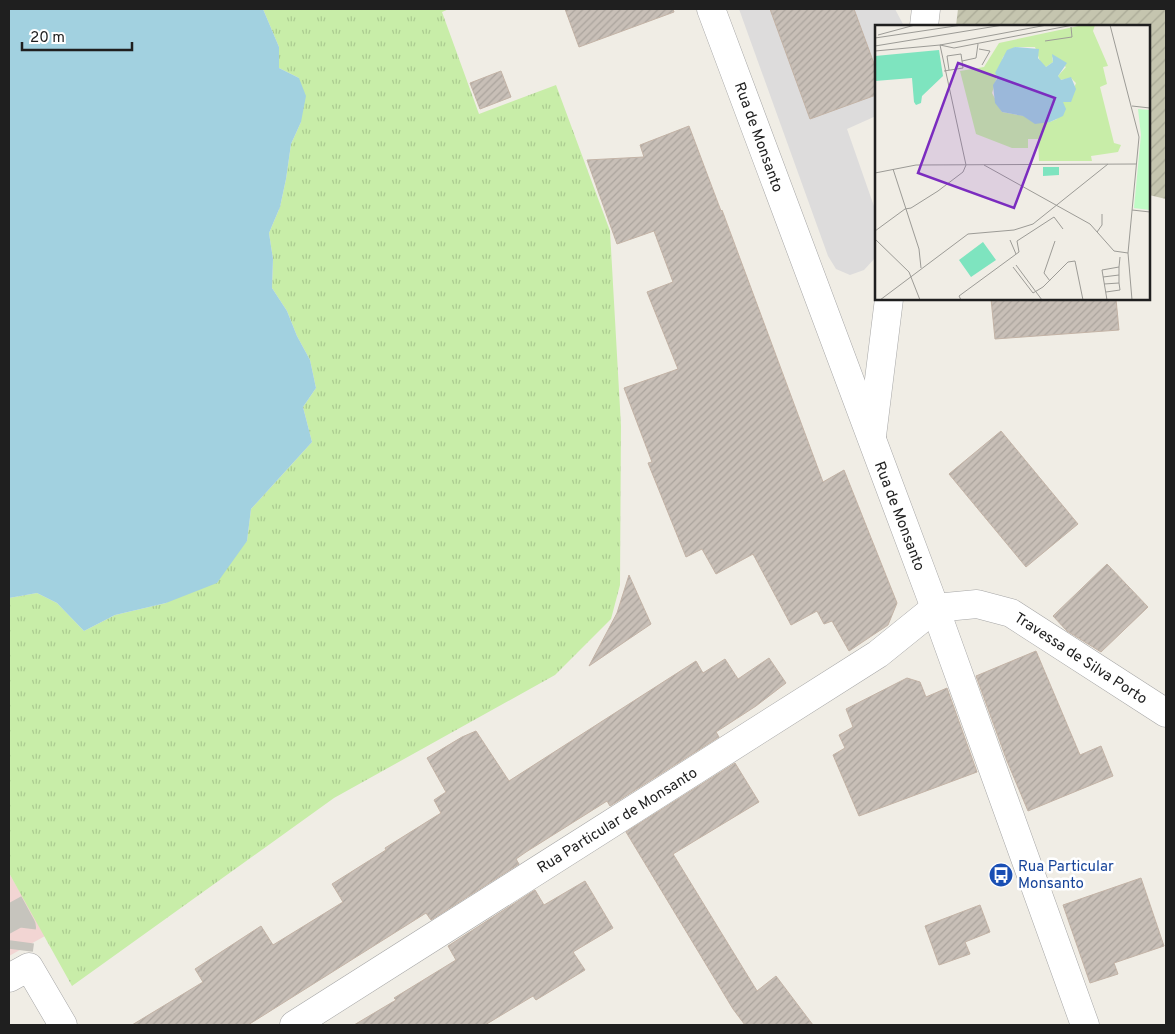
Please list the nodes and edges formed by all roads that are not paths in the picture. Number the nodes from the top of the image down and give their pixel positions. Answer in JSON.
{"nodes":[{"id":1,"x":711,"y":9,"type":"edge"},
{"id":2,"x":926,"y":9,"type":"edge"},
{"id":3,"x":924,"y":25,"type":"edge"},
{"id":4,"x":889,"y":300,"type":"edge"},
{"id":5,"x":871,"y":440,"type":"junction"},
{"id":6,"x":934,"y":608,"type":"junction"},
{"id":7,"x":1166,"y":713,"type":"edge"},
{"id":8,"x":19,"y":965,"type":"tunnel mouth"},
{"id":9,"x":63,"y":1025,"type":"edge"},
{"id":10,"x":294,"y":1025,"type":"edge"},
{"id":11,"x":1085,"y":1025,"type":"edge"}],
"edges":[{"from":1,"to":5,"type":"street","name":"Rua de Monsanto"},
{"from":2,"to":3,"type":"street"},
{"from":4,"to":5,"type":"street"},
{"from":5,"to":6,"type":"street","name":"Rua de Monsanto"},
{"from":6,"to":7,"type":"street","name":"Travessa de Silva Porto"},
{"from":6,"to":10,"type":"street","name":"Rua Particular de Monsanto"},
{"from":6,"to":11,"type":"street","name":"Rua de Monsanto"},
{"from":8,"to":9,"type":"street"}]}
